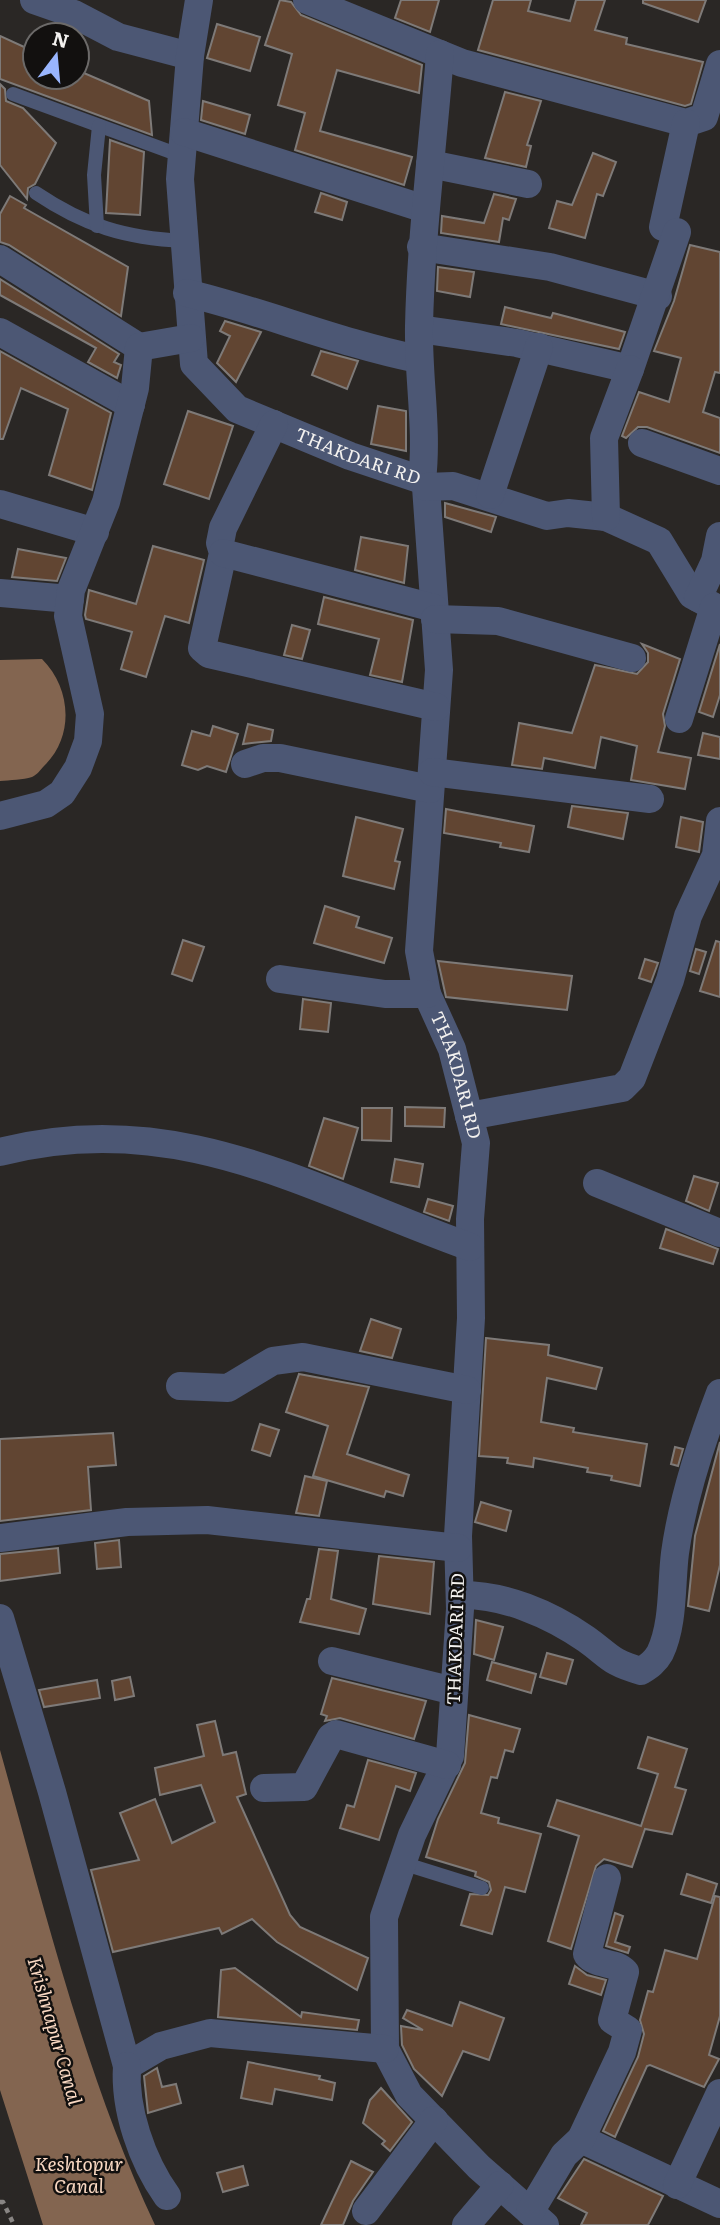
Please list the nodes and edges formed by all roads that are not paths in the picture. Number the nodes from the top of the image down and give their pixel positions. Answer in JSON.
{"nodes":[{"id":1,"x":34,"y":0,"type":"edge"},
{"id":2,"x":199,"y":0,"type":"edge"},
{"id":3,"x":307,"y":0,"type":"edge"},
{"id":4,"x":359,"y":10,"type":"edge"},
{"id":5,"x":440,"y":54,"type":"junction"},
{"id":6,"x":190,"y":56,"type":"junction"},
{"id":7,"x":718,"y":83,"type":"edge"},
{"id":8,"x":13,"y":94,"type":"dead end"},
{"id":9,"x":686,"y":123,"type":"junction"},
{"id":10,"x":99,"y":126,"type":"junction"},
{"id":11,"x":183,"y":144,"type":"junction"},
{"id":12,"x":430,"y":164,"type":"junction"},
{"id":13,"x":528,"y":184,"type":"dead end"},
{"id":14,"x":36,"y":193,"type":"dead end"},
{"id":15,"x":425,"y":209,"type":"junction"},
{"id":16,"x":97,"y":226,"type":"junction"},
{"id":17,"x":184,"y":241,"type":"junction"},
{"id":18,"x":421,"y":247,"type":"junction"},
{"id":19,"x":0,"y":259,"type":"edge"},
{"id":20,"x":187,"y":293,"type":"junction"},
{"id":21,"x":658,"y":296,"type":"junction"},
{"id":22,"x":419,"y":329,"type":"junction"},
{"id":23,"x":0,"y":332,"type":"edge"},
{"id":24,"x":191,"y":338,"type":"junction"},
{"id":25,"x":139,"y":347,"type":"junction"},
{"id":26,"x":539,"y":347,"type":"junction"},
{"id":27,"x":418,"y":359,"type":"junction"},
{"id":28,"x":630,"y":369,"type":"junction"},
{"id":29,"x":131,"y":405,"type":"junction"},
{"id":30,"x":274,"y":425,"type":"junction"},
{"id":31,"x":642,"y":443,"type":"dead end"},
{"id":32,"x":720,"y":471,"type":"edge"},
{"id":33,"x":424,"y":484,"type":"junction"},
{"id":34,"x":490,"y":495,"type":"junction"},
{"id":35,"x":0,"y":504,"type":"edge"},
{"id":36,"x":606,"y":517,"type":"junction"},
{"id":37,"x":95,"y":532,"type":"junction"},
{"id":38,"x":720,"y":536,"type":"edge"},
{"id":39,"x":223,"y":553,"type":"junction"},
{"id":40,"x":0,"y":593,"type":"edge"},
{"id":41,"x":70,"y":599,"type":"junction"},
{"id":42,"x":710,"y":605,"type":"edge"},
{"id":43,"x":435,"y":614,"type":"junction"},
{"id":44,"x":632,"y":658,"type":"dead end"},
{"id":45,"x":436,"y":707,"type":"junction"},
{"id":46,"x":679,"y":719,"type":"dead end"},
{"id":47,"x":245,"y":764,"type":"dead end"},
{"id":48,"x":431,"y":781,"type":"junction"},
{"id":49,"x":650,"y":799,"type":"dead end"},
{"id":50,"x":0,"y":816,"type":"edge"},
{"id":51,"x":720,"y":821,"type":"edge"},
{"id":52,"x":280,"y":979,"type":"dead end"},
{"id":53,"x":427,"y":994,"type":"junction"},
{"id":54,"x":470,"y":1116,"type":"junction"},
{"id":55,"x":0,"y":1152,"type":"edge"},
{"id":56,"x":597,"y":1183,"type":"dead end"},
{"id":57,"x":720,"y":1233,"type":"edge"},
{"id":58,"x":470,"y":1247,"type":"junction"},
{"id":59,"x":180,"y":1386,"type":"dead end"},
{"id":60,"x":467,"y":1390,"type":"junction"},
{"id":61,"x":720,"y":1393,"type":"edge"},
{"id":62,"x":0,"y":1538,"type":"edge"},
{"id":63,"x":458,"y":1548,"type":"junction"},
{"id":64,"x":460,"y":1595,"type":"junction"},
{"id":65,"x":0,"y":1618,"type":"edge"},
{"id":66,"x":332,"y":1661,"type":"dead end"},
{"id":67,"x":454,"y":1691,"type":"junction"},
{"id":68,"x":447,"y":1765,"type":"junction"},
{"id":69,"x":264,"y":1788,"type":"dead end"},
{"id":70,"x":402,"y":1863,"type":"junction"},
{"id":71,"x":607,"y":1878,"type":"dead end"},
{"id":72,"x":482,"y":1888,"type":"dead end"},
{"id":73,"x":385,"y":2049,"type":"junction"},
{"id":74,"x":127,"y":2066,"type":"junction"},
{"id":75,"x":720,"y":2093,"type":"edge"},
{"id":76,"x":434,"y":2120,"type":"junction"},
{"id":77,"x":581,"y":2139,"type":"junction"},
{"id":78,"x":500,"y":2185,"type":"junction"},
{"id":79,"x":677,"y":2185,"type":"junction"},
{"id":80,"x":167,"y":2196,"type":"dead end"},
{"id":81,"x":720,"y":2204,"type":"edge"},
{"id":82,"x":366,"y":2211,"type":"dead end"},
{"id":83,"x":537,"y":2218,"type":"edge"},
{"id":84,"x":466,"y":2225,"type":"edge"}],
"edges":[{"from":1,"to":6,"type":"street"},
{"from":2,"to":6,"type":"street","name":"THAKDARI RD"},
{"from":3,"to":4,"type":"street"},
{"from":4,"to":5,"type":"street"},
{"from":5,"to":9,"type":"street"},
{"from":5,"to":12,"type":"street"},
{"from":6,"to":11,"type":"street","name":"THAKDARI RD"},
{"from":7,"to":9,"type":"street"},
{"from":8,"to":10,"type":"lane"},
{"from":9,"to":21,"type":"street"},
{"from":10,"to":11,"type":"lane"},
{"from":10,"to":16,"type":"lane"},
{"from":11,"to":15,"type":"street"},
{"from":11,"to":17,"type":"street","name":"THAKDARI RD"},
{"from":12,"to":13,"type":"street"},
{"from":12,"to":15,"type":"street"},
{"from":14,"to":16,"type":"lane"},
{"from":15,"to":18,"type":"street"},
{"from":16,"to":17,"type":"lane"},
{"from":17,"to":20,"type":"street","name":"THAKDARI RD"},
{"from":18,"to":21,"type":"street"},
{"from":18,"to":22,"type":"street"},
{"from":19,"to":25,"type":"street"},
{"from":20,"to":24,"type":"street","name":"THAKDARI RD"},
{"from":20,"to":27,"type":"street"},
{"from":21,"to":28,"type":"street"},
{"from":22,"to":26,"type":"street"},
{"from":22,"to":27,"type":"street"},
{"from":23,"to":29,"type":"street"},
{"from":24,"to":25,"type":"street"},
{"from":24,"to":30,"type":"street","name":"THAKDARI RD"},
{"from":25,"to":29,"type":"street"},
{"from":26,"to":28,"type":"street"},
{"from":26,"to":34,"type":"street"},
{"from":27,"to":33,"type":"street"},
{"from":28,"to":36,"type":"street"},
{"from":29,"to":37,"type":"street"},
{"from":30,"to":33,"type":"street","name":"THAKDARI RD"},
{"from":30,"to":39,"type":"street"},
{"from":31,"to":32,"type":"street"},
{"from":33,"to":34,"type":"street"},
{"from":33,"to":43,"type":"street","name":"THAKDARI RD"},
{"from":34,"to":36,"type":"street"},
{"from":35,"to":37,"type":"street"},
{"from":36,"to":42,"type":"street"},
{"from":37,"to":41,"type":"street"},
{"from":38,"to":42,"type":"street"},
{"from":39,"to":43,"type":"street"},
{"from":39,"to":45,"type":"street"},
{"from":40,"to":41,"type":"street"},
{"from":41,"to":50,"type":"street"},
{"from":42,"to":46,"type":"street"},
{"from":43,"to":44,"type":"street"},
{"from":43,"to":45,"type":"street","name":"THAKDARI RD"},
{"from":45,"to":48,"type":"street","name":"THAKDARI RD"},
{"from":47,"to":48,"type":"street"},
{"from":48,"to":49,"type":"street"},
{"from":48,"to":53,"type":"street","name":"THAKDARI RD"},
{"from":51,"to":54,"type":"street"},
{"from":52,"to":53,"type":"street"},
{"from":53,"to":54,"type":"street","name":"THAKDARI RD"},
{"from":54,"to":58,"type":"street","name":"THAKDARI RD"},
{"from":55,"to":58,"type":"street"},
{"from":56,"to":57,"type":"street"},
{"from":58,"to":60,"type":"street","name":"THAKDARI RD"},
{"from":59,"to":60,"type":"street"},
{"from":60,"to":63,"type":"street","name":"THAKDARI RD"},
{"from":61,"to":64,"type":"street"},
{"from":62,"to":63,"type":"street"},
{"from":63,"to":64,"type":"street","name":"THAKDARI RD"},
{"from":64,"to":67,"type":"street","name":"THAKDARI RD"},
{"from":65,"to":74,"type":"street"},
{"from":66,"to":67,"type":"street"},
{"from":67,"to":68,"type":"street","name":"THAKDARI RD"},
{"from":68,"to":69,"type":"street"},
{"from":68,"to":70,"type":"street","name":"THAKDARI RD"},
{"from":70,"to":72,"type":"lane"},
{"from":70,"to":73,"type":"street","name":"THAKDARI RD"},
{"from":71,"to":77,"type":"street"},
{"from":73,"to":74,"type":"street"},
{"from":73,"to":76,"type":"street","name":"THAKDARI RD"},
{"from":74,"to":80,"type":"street"},
{"from":75,"to":79,"type":"street"},
{"from":76,"to":78,"type":"street","name":"THAKDARI RD"},
{"from":76,"to":82,"type":"street"},
{"from":77,"to":79,"type":"street"},
{"from":77,"to":83,"type":"street"},
{"from":78,"to":83,"type":"street","name":"THAKDARI RD"},
{"from":78,"to":84,"type":"street"},
{"from":79,"to":81,"type":"street"}]}
